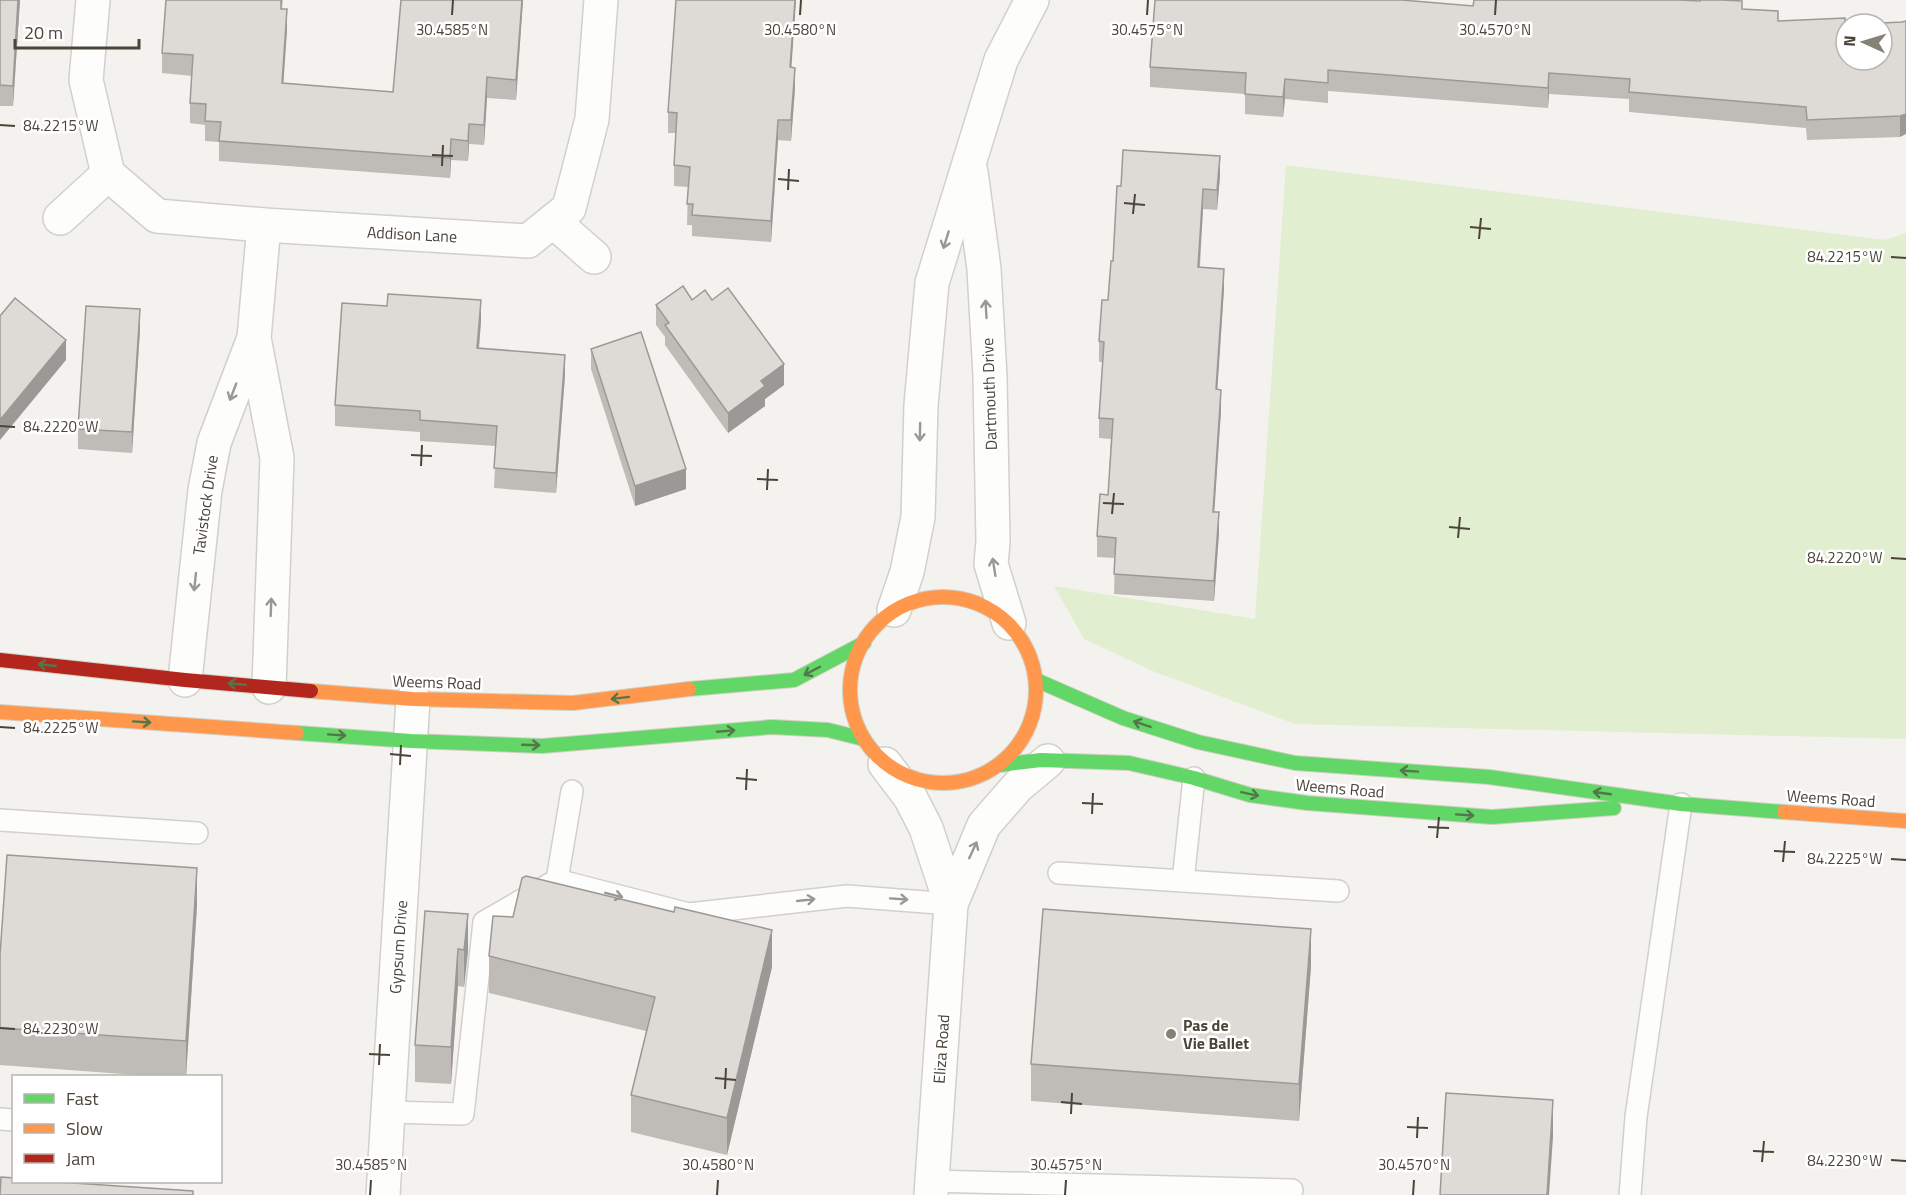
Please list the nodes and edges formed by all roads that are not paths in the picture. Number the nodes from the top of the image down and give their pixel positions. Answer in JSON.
{"nodes":[{"id":1,"x":93,"y":0,"type":"edge"},
{"id":2,"x":601,"y":0,"type":"edge"},
{"id":3,"x":1032,"y":0,"type":"edge"},
{"id":4,"x":969,"y":164,"type":"junction"},
{"id":5,"x":108,"y":174,"type":"junction"},
{"id":6,"x":60,"y":218,"type":"dead end"},
{"id":7,"x":553,"y":221,"type":"junction"},
{"id":8,"x":264,"y":225,"type":"junction"},
{"id":9,"x":594,"y":256,"type":"dead end"},
{"id":10,"x":254,"y":338,"type":"junction"},
{"id":11,"x":894,"y":610,"type":"junction"},
{"id":12,"x":1009,"y":623,"type":"junction"},
{"id":13,"x":864,"y":643,"type":"junction"},
{"id":14,"x":0,"y":660,"type":"edge"},
{"id":15,"x":185,"y":680,"type":"junction"},
{"id":16,"x":1036,"y":680,"type":"junction"},
{"id":17,"x":269,"y":687,"type":"junction"},
{"id":18,"x":413,"y":699,"type":"junction"},
{"id":19,"x":0,"y":712,"type":"edge"},
{"id":20,"x":864,"y":739,"type":"junction"},
{"id":21,"x":411,"y":741,"type":"junction"},
{"id":22,"x":1048,"y":760,"type":"junction"},
{"id":23,"x":885,"y":764,"type":"junction"},
{"id":24,"x":1000,"y":765,"type":"junction"},
{"id":25,"x":1194,"y":778,"type":"junction"},
{"id":26,"x":572,"y":791,"type":"dead end"},
{"id":27,"x":1681,"y":804,"type":"junction"},
{"id":28,"x":0,"y":820,"type":"edge"},
{"id":29,"x":1906,"y":820,"type":"edge"},
{"id":30,"x":197,"y":834,"type":"dead end"},
{"id":31,"x":1059,"y":873,"type":"dead end"},
{"id":32,"x":557,"y":880,"type":"junction"},
{"id":33,"x":1183,"y":881,"type":"junction"},
{"id":34,"x":1338,"y":891,"type":"dead end"},
{"id":35,"x":951,"y":904,"type":"junction"},
{"id":36,"x":388,"y":1113,"type":"junction"},
{"id":37,"x":932,"y":1188,"type":"edge"},
{"id":38,"x":1292,"y":1190,"type":"dead end"},
{"id":39,"x":382,"y":1195,"type":"edge"},
{"id":40,"x":1630,"y":1195,"type":"edge"}],
"edges":[{"from":1,"to":5,"type":"street"},
{"from":2,"to":7,"type":"street","name":"Addison Lane"},
{"from":3,"to":4,"type":"street","name":"Dartmouth Drive"},
{"from":4,"to":11,"type":"street","name":"Dartmouth Drive","one_way":true},
{"from":12,"to":4,"type":"street","name":"Dartmouth Drive","one_way":true},
{"from":5,"to":6,"type":"street"},
{"from":5,"to":8,"type":"street","name":"Addison Lane"},
{"from":7,"to":8,"type":"street","name":"Addison Lane"},
{"from":7,"to":9,"type":"street"},
{"from":8,"to":10,"type":"street","name":"Tavistock Drive"},
{"from":10,"to":15,"type":"street","name":"Tavistock Drive","one_way":true},
{"from":17,"to":10,"type":"street","name":"Tavistock Drive","one_way":true},
{"from":11,"to":12,"type":"street"},
{"from":11,"to":13,"type":"street"},
{"from":12,"to":16,"type":"street"},
{"from":13,"to":18,"type":"street","name":"Weems Road","one_way":true},
{"from":13,"to":20,"type":"street"},
{"from":15,"to":14,"type":"street","name":"Weems Road","one_way":true},
{"from":17,"to":15,"type":"street","name":"Weems Road","one_way":true},
{"from":16,"to":24,"type":"street"},
{"from":27,"to":16,"type":"street","name":"Weems Road","one_way":true},
{"from":17,"to":18,"type":"street","name":"Weems Road"},
{"from":18,"to":21,"type":"street","name":"Gypsum Drive"},
{"from":19,"to":21,"type":"street","one_way":true},
{"from":21,"to":20,"type":"street","one_way":true},
{"from":20,"to":23,"type":"street"},
{"from":21,"to":36,"type":"street","name":"Gypsum Drive"},
{"from":22,"to":24,"type":"street","name":"Weems Road"},
{"from":22,"to":25,"type":"street","name":"Weems Road"},
{"from":35,"to":22,"type":"street","name":"Eliza Road","one_way":true},
{"from":23,"to":24,"type":"street"},
{"from":23,"to":35,"type":"street","name":"Eliza Road"},
{"from":25,"to":27,"type":"street","name":"Weems Road","one_way":true},
{"from":25,"to":33,"type":"lane"},
{"from":26,"to":32,"type":"lane"},
{"from":27,"to":29,"type":"street","name":"Weems Road"},
{"from":27,"to":40,"type":"lane"},
{"from":28,"to":30,"type":"lane"},
{"from":31,"to":33,"type":"lane"},
{"from":32,"to":35,"type":"lane","one_way":true},
{"from":32,"to":36,"type":"lane"},
{"from":33,"to":34,"type":"lane"},
{"from":35,"to":37,"type":"street","name":"Eliza Road"},
{"from":36,"to":39,"type":"street","name":"Gypsum Drive"},
{"from":37,"to":38,"type":"lane"}]}
